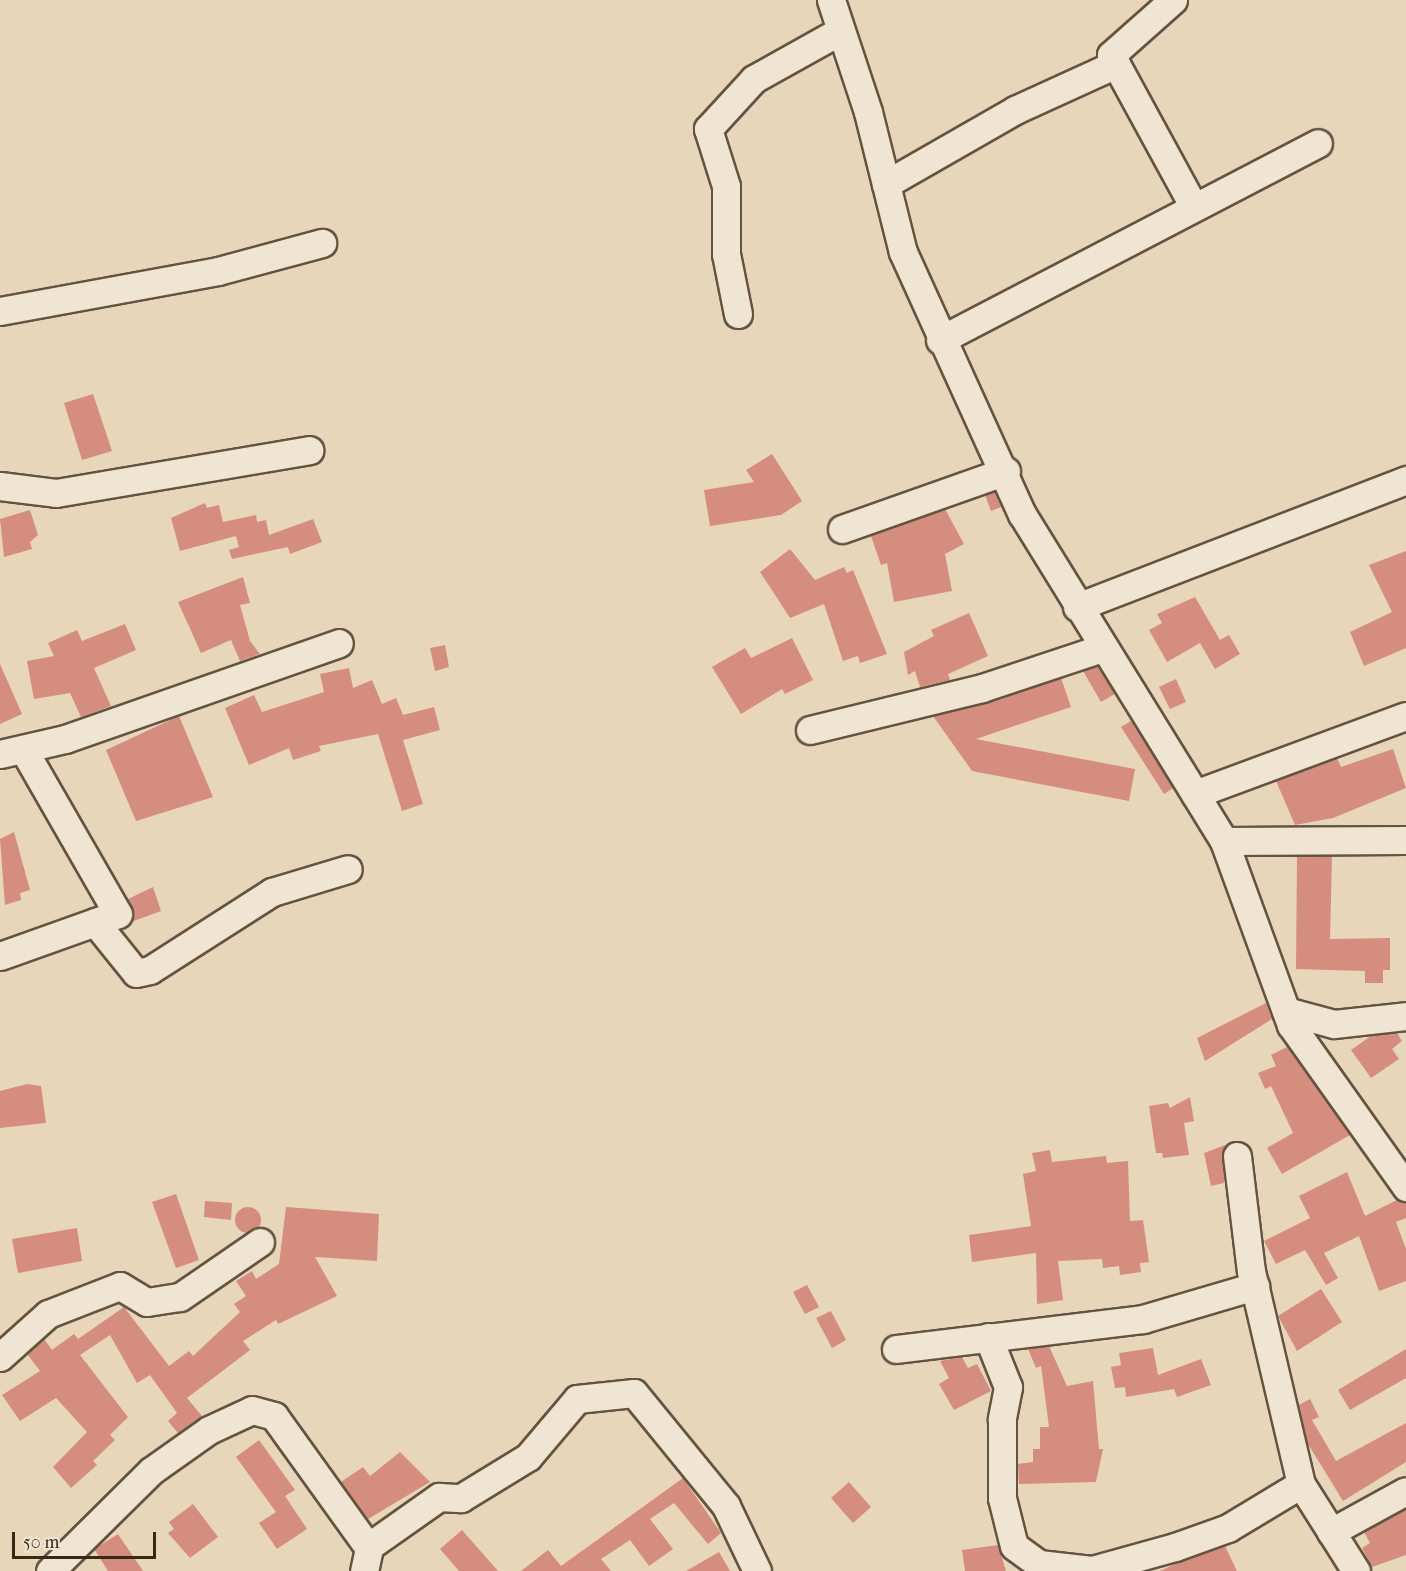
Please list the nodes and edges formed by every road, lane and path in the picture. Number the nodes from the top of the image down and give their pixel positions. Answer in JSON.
{"nodes":[{"id":1,"x":831,"y":0,"type":"edge"},
{"id":2,"x":1173,"y":0,"type":"edge"},
{"id":3,"x":840,"y":31,"type":"junction"},
{"id":4,"x":1116,"y":64,"type":"junction"},
{"id":5,"x":1318,"y":143,"type":"dead end"},
{"id":6,"x":886,"y":184,"type":"junction"},
{"id":7,"x":1194,"y":207,"type":"junction"},
{"id":8,"x":322,"y":243,"type":"dead end"},
{"id":9,"x":0,"y":311,"type":"edge"},
{"id":10,"x":738,"y":314,"type":"dead end"},
{"id":11,"x":940,"y":340,"type":"junction"},
{"id":12,"x":309,"y":450,"type":"dead end"},
{"id":13,"x":1006,"y":471,"type":"junction"},
{"id":14,"x":1406,"y":480,"type":"edge"},
{"id":15,"x":0,"y":486,"type":"edge"},
{"id":16,"x":842,"y":529,"type":"dead end"},
{"id":17,"x":1077,"y":608,"type":"junction"},
{"id":18,"x":339,"y":643,"type":"dead end"},
{"id":19,"x":1102,"y":648,"type":"junction"},
{"id":20,"x":1406,"y":716,"type":"edge"},
{"id":21,"x":810,"y":730,"type":"dead end"},
{"id":22,"x":11,"y":752,"type":"edge"},
{"id":23,"x":1195,"y":794,"type":"junction"},
{"id":24,"x":1406,"y":840,"type":"edge"},
{"id":25,"x":1224,"y":841,"type":"junction"},
{"id":26,"x":348,"y":869,"type":"dead end"},
{"id":27,"x":95,"y":922,"type":"junction"},
{"id":28,"x":0,"y":956,"type":"edge"},
{"id":29,"x":1286,"y":1011,"type":"junction"},
{"id":30,"x":1406,"y":1016,"type":"edge"},
{"id":31,"x":1334,"y":1024,"type":"junction"},
{"id":32,"x":1301,"y":1039,"type":"junction"},
{"id":33,"x":1238,"y":1156,"type":"dead end"},
{"id":34,"x":1406,"y":1187,"type":"edge"},
{"id":35,"x":260,"y":1242,"type":"dead end"},
{"id":36,"x":1255,"y":1286,"type":"junction"},
{"id":37,"x":988,"y":1337,"type":"junction"},
{"id":38,"x":896,"y":1349,"type":"dead end"},
{"id":39,"x":0,"y":1357,"type":"edge"},
{"id":40,"x":1301,"y":1484,"type":"junction"},
{"id":41,"x":1406,"y":1491,"type":"edge"},
{"id":42,"x":1331,"y":1532,"type":"junction"},
{"id":43,"x":366,"y":1559,"type":"edge"},
{"id":44,"x":50,"y":1571,"type":"edge"},
{"id":45,"x":757,"y":1571,"type":"edge"},
{"id":46,"x":1356,"y":1571,"type":"edge"}],
"edges":[{"from":1,"to":3,"type":"street"},
{"from":2,"to":4,"type":"street"},
{"from":3,"to":6,"type":"street"},
{"from":3,"to":10,"type":"street"},
{"from":4,"to":6,"type":"street"},
{"from":4,"to":7,"type":"street"},
{"from":5,"to":7,"type":"street"},
{"from":6,"to":11,"type":"street"},
{"from":7,"to":11,"type":"street"},
{"from":8,"to":9,"type":"street"},
{"from":11,"to":13,"type":"street"},
{"from":12,"to":15,"type":"street"},
{"from":13,"to":16,"type":"street"},
{"from":13,"to":17,"type":"street"},
{"from":14,"to":17,"type":"street"},
{"from":17,"to":19,"type":"street"},
{"from":18,"to":22,"type":"street"},
{"from":19,"to":21,"type":"street"},
{"from":19,"to":23,"type":"street"},
{"from":20,"to":23,"type":"street"},
{"from":22,"to":27,"type":"street"},
{"from":23,"to":25,"type":"street"},
{"from":24,"to":25,"type":"street"},
{"from":25,"to":29,"type":"street"},
{"from":26,"to":27,"type":"street"},
{"from":27,"to":28,"type":"street"},
{"from":29,"to":31,"type":"street"},
{"from":29,"to":32,"type":"street"},
{"from":30,"to":31,"type":"street"},
{"from":31,"to":32,"type":"street"},
{"from":32,"to":34,"type":"street"},
{"from":33,"to":36,"type":"street"},
{"from":35,"to":39,"type":"street"},
{"from":36,"to":37,"type":"street"},
{"from":36,"to":40,"type":"street"},
{"from":37,"to":38,"type":"street"},
{"from":37,"to":40,"type":"street"},
{"from":40,"to":42,"type":"street"},
{"from":41,"to":42,"type":"street"},
{"from":42,"to":46,"type":"street"},
{"from":43,"to":44,"type":"street"},
{"from":43,"to":45,"type":"street"}]}
